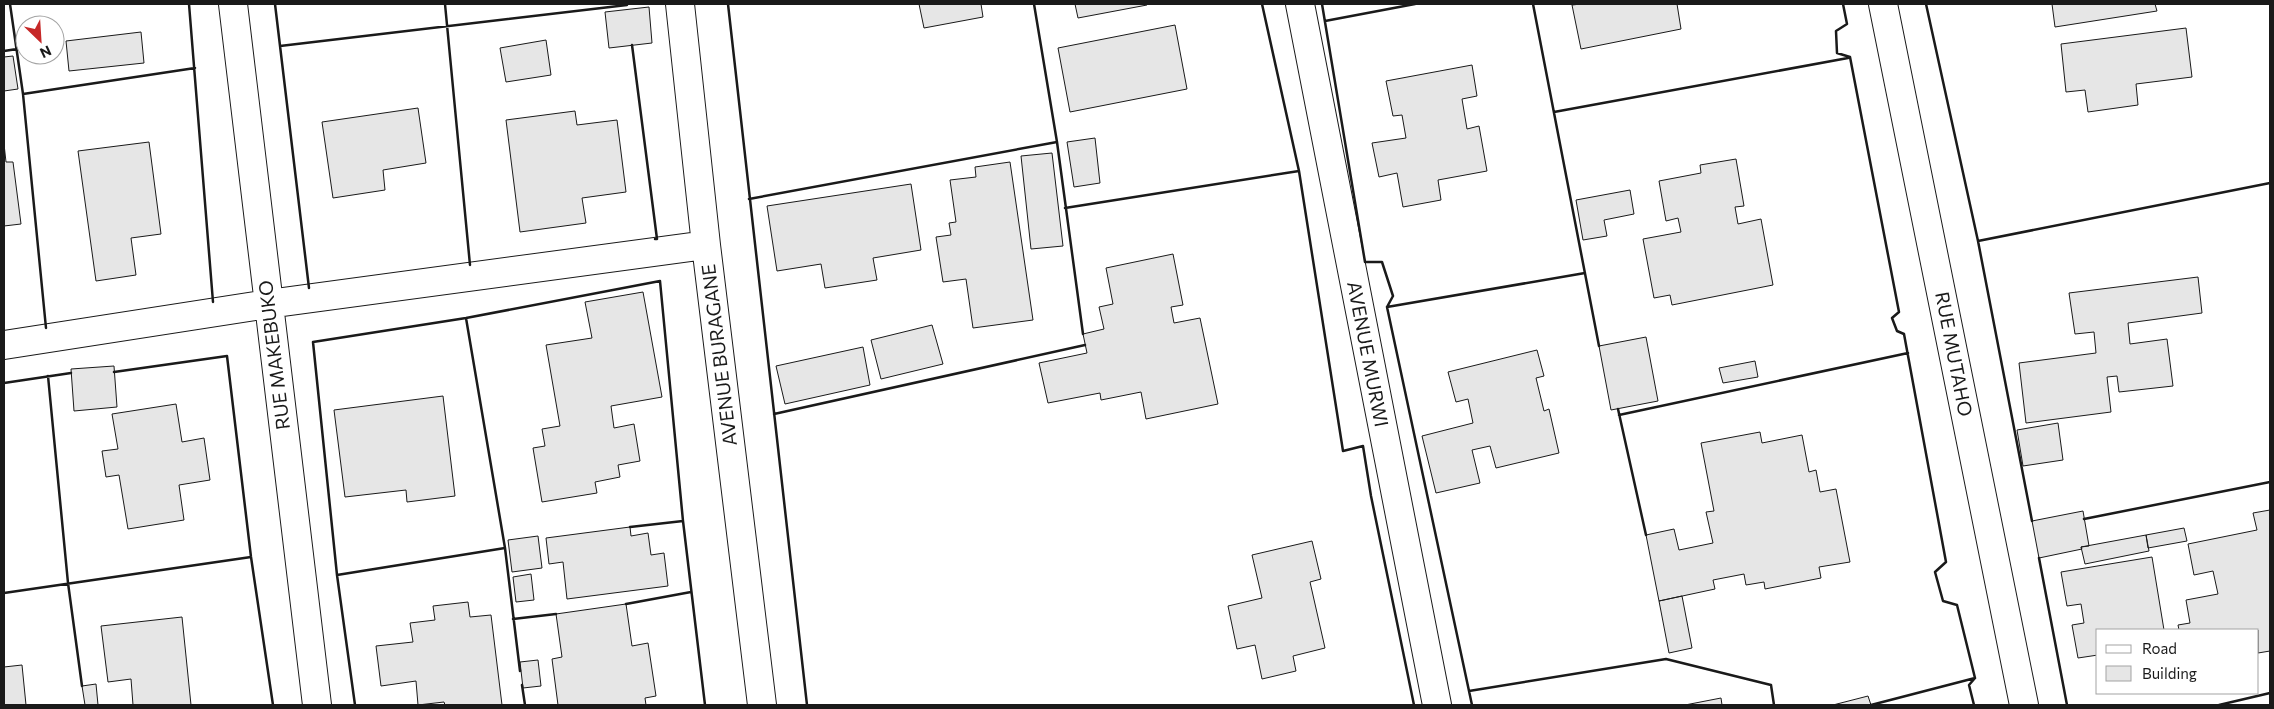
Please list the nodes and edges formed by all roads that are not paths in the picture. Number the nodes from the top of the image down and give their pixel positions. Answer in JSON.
{"nodes":[{"id":1,"x":233,"y":4,"type":"edge"},
{"id":2,"x":680,"y":4,"type":"edge"},
{"id":3,"x":1300,"y":4,"type":"edge"},
{"id":4,"x":1883,"y":4,"type":"edge"},
{"id":5,"x":706,"y":245,"type":"junction"},
{"id":6,"x":268,"y":304,"type":"junction"},
{"id":7,"x":4,"y":345,"type":"edge"},
{"id":8,"x":317,"y":705,"type":"edge"},
{"id":9,"x":762,"y":705,"type":"edge"},
{"id":10,"x":1437,"y":705,"type":"edge"},
{"id":11,"x":2024,"y":705,"type":"edge"}],
"edges":[{"from":1,"to":6,"type":"street","name":"RUE MAKEBUKO"},
{"from":2,"to":5,"type":"street","name":"AVENUE BURAGANE"},
{"from":3,"to":10,"type":"street","name":"AVENUE MURWI"},
{"from":4,"to":11,"type":"street","name":"RUE MUTAHO"},
{"from":5,"to":6,"type":"street"},
{"from":5,"to":9,"type":"street","name":"AVENUE BURAGANE"},
{"from":6,"to":7,"type":"street"},
{"from":6,"to":8,"type":"street","name":"RUE MAKEBUKO"}]}
